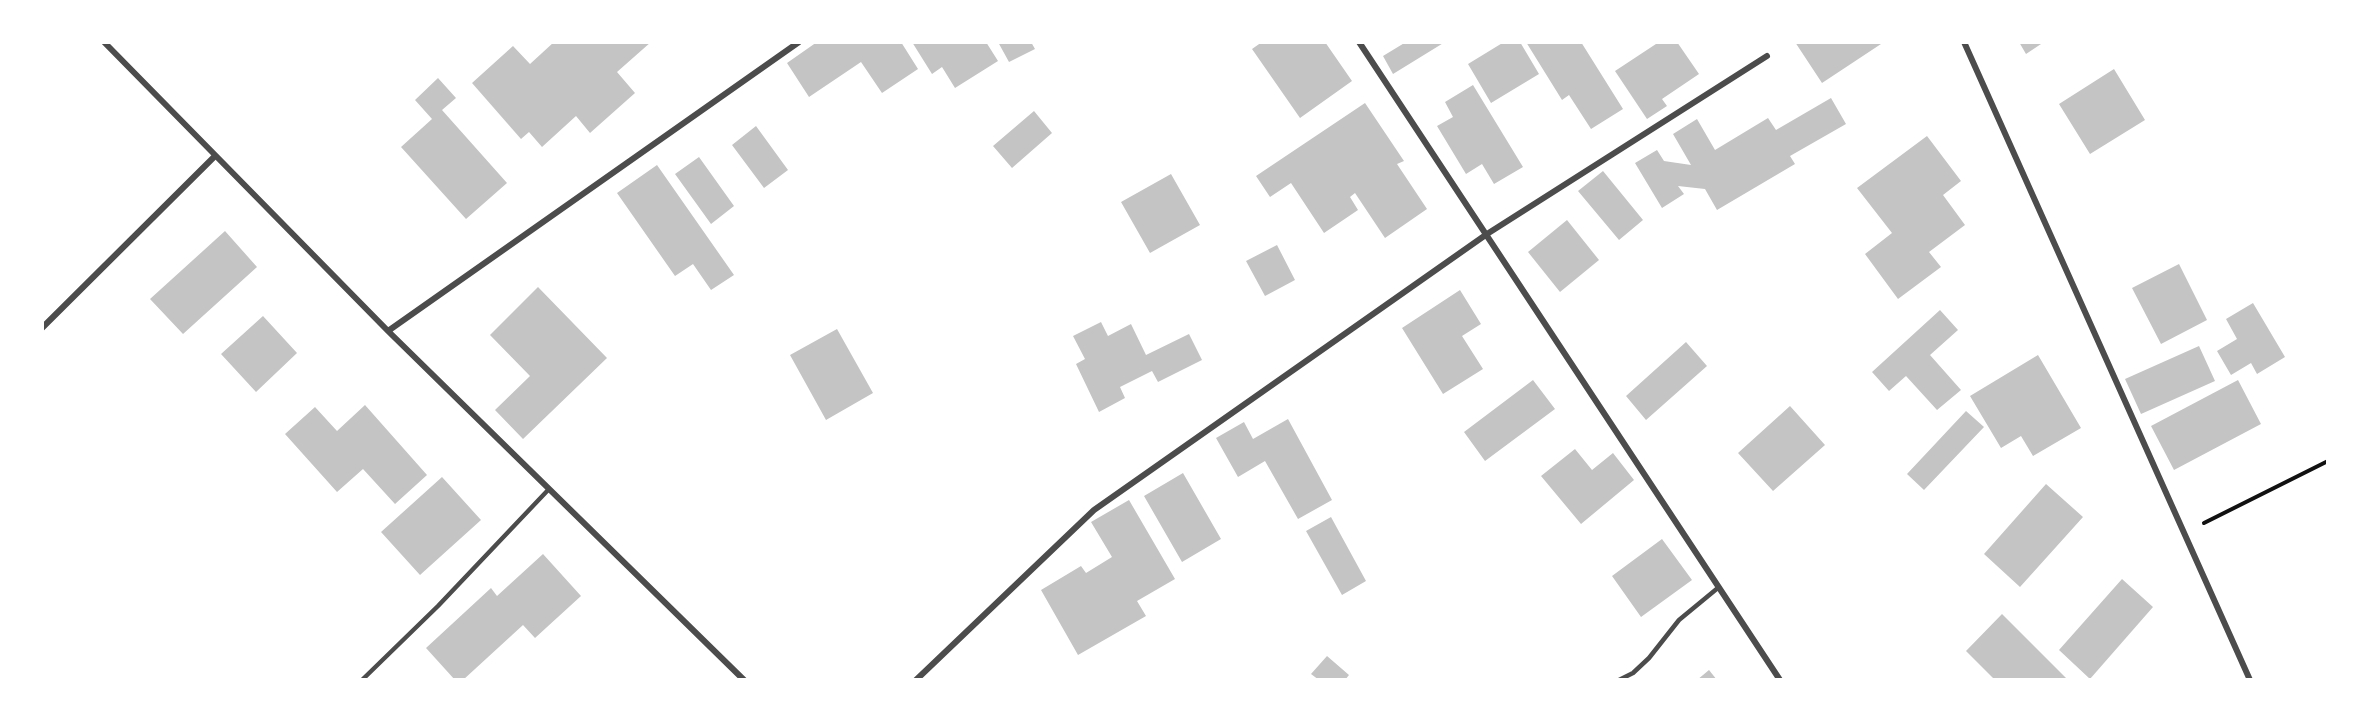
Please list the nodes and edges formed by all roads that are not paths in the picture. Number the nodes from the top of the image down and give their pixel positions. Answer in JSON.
{"nodes":[{"id":1,"x":104,"y":42,"type":"edge"},
{"id":2,"x":800,"y":42,"type":"edge"},
{"id":3,"x":1359,"y":42,"type":"edge"},
{"id":4,"x":1964,"y":42,"type":"edge"},
{"id":5,"x":1767,"y":56,"type":"dead end"},
{"id":6,"x":215,"y":156,"type":"junction"},
{"id":7,"x":1487,"y":234,"type":"junction"},
{"id":8,"x":42,"y":328,"type":"edge"},
{"id":9,"x":388,"y":331,"type":"junction"},
{"id":10,"x":549,"y":489,"type":"junction"},
{"id":11,"x":1719,"y":587,"type":"junction"},
{"id":12,"x":362,"y":680,"type":"edge"},
{"id":13,"x":744,"y":680,"type":"edge"},
{"id":14,"x":916,"y":680,"type":"edge"},
{"id":15,"x":1619,"y":680,"type":"edge"},
{"id":16,"x":1780,"y":680,"type":"edge"},
{"id":17,"x":2250,"y":680,"type":"edge"}],
"edges":[{"from":1,"to":6,"type":"street"},
{"from":2,"to":9,"type":"street"},
{"from":3,"to":7,"type":"street"},
{"from":4,"to":17,"type":"street"},
{"from":5,"to":7,"type":"street"},
{"from":6,"to":8,"type":"street"},
{"from":6,"to":9,"type":"street"},
{"from":7,"to":11,"type":"street"},
{"from":7,"to":14,"type":"street"},
{"from":9,"to":10,"type":"street"},
{"from":10,"to":12,"type":"lane"},
{"from":10,"to":13,"type":"street"},
{"from":11,"to":15,"type":"lane"},
{"from":11,"to":16,"type":"street"}]}
